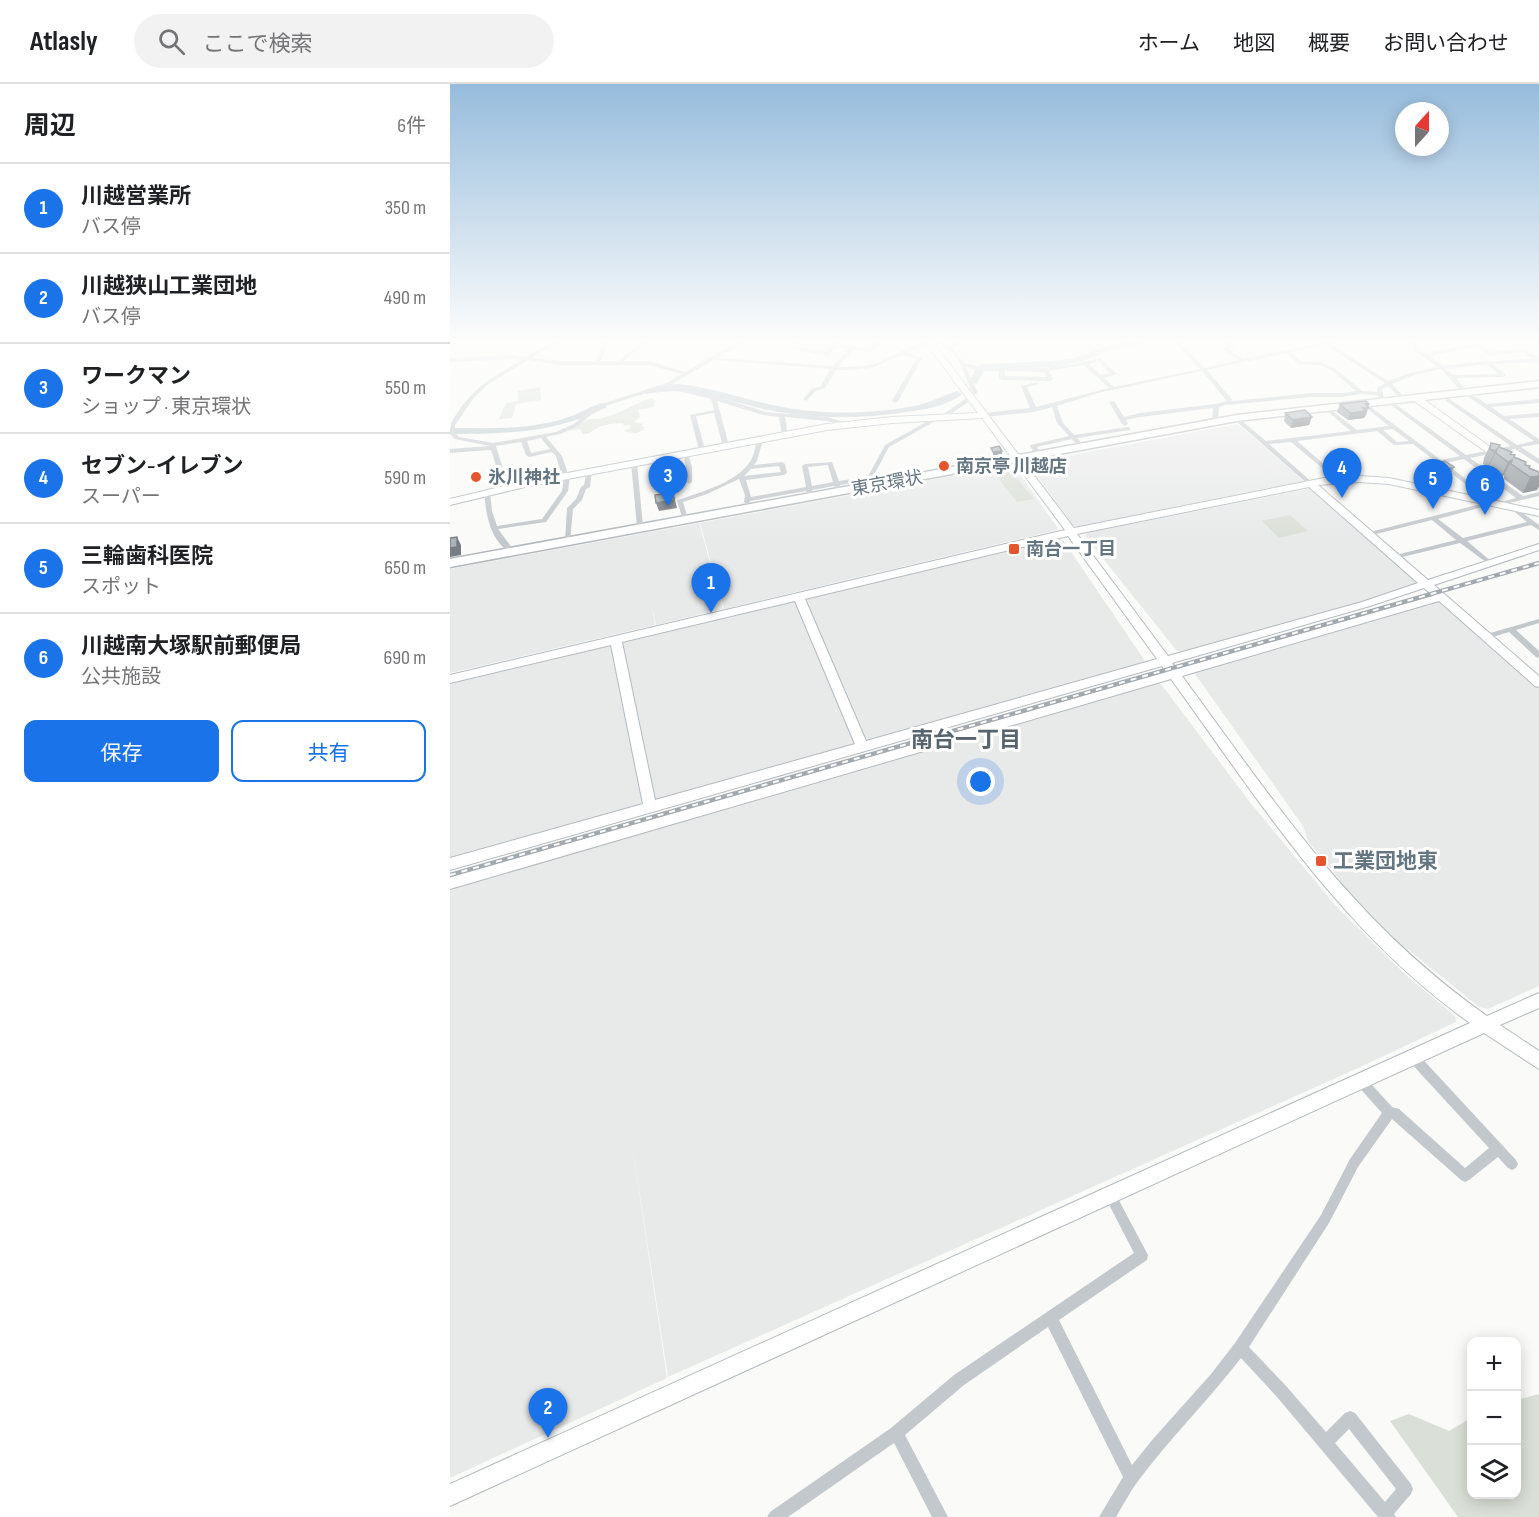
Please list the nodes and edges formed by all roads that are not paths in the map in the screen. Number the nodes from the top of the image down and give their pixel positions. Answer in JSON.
{"nodes":[{"id":1,"x":466,"y":409,"type":"edge"},
{"id":2,"x":596,"y":409,"type":"edge"},
{"id":3,"x":746,"y":409,"type":"edge"},
{"id":4,"x":952,"y":409,"type":"edge"},
{"id":5,"x":979,"y":409,"type":"edge"},
{"id":6,"x":1040,"y":409,"type":"edge"},
{"id":7,"x":1055,"y":409,"type":"edge"},
{"id":8,"x":1116,"y":409,"type":"edge"},
{"id":9,"x":1192,"y":409,"type":"edge"},
{"id":10,"x":1216,"y":409,"type":"edge"},
{"id":11,"x":1302,"y":409,"type":"edge"},
{"id":12,"x":1342,"y":409,"type":"edge"},
{"id":13,"x":1371,"y":409,"type":"edge"},
{"id":14,"x":1407,"y":409,"type":"edge"},
{"id":15,"x":1431,"y":409,"type":"edge"},
{"id":16,"x":1461,"y":409,"type":"edge"},
{"id":17,"x":1491,"y":409,"type":"edge"},
{"id":18,"x":1034,"y":410,"type":"joint"},
{"id":19,"x":717,"y":411,"type":"joint"},
{"id":20,"x":1331,"y":412,"type":"dead end"},
{"id":21,"x":1539,"y":414,"type":"edge"},
{"id":22,"x":984,"y":415,"type":"junction"},
{"id":23,"x":782,"y":416,"type":"junction"},
{"id":24,"x":939,"y":418,"type":"junction"},
{"id":25,"x":1503,"y":418,"type":"junction"},
{"id":26,"x":1123,"y":419,"type":"junction"},
{"id":27,"x":1239,"y":421,"type":"junction"},
{"id":28,"x":1215,"y":422,"type":"junction"},
{"id":29,"x":846,"y":424,"type":"junction"},
{"id":30,"x":1394,"y":427,"type":"junction"},
{"id":31,"x":1378,"y":429,"type":"junction"},
{"id":32,"x":451,"y":431,"type":"edge"},
{"id":33,"x":1356,"y":432,"type":"junction"},
{"id":34,"x":1130,"y":433,"type":"junction"},
{"id":35,"x":785,"y":435,"type":"junction"},
{"id":36,"x":542,"y":436,"type":"junction"},
{"id":37,"x":523,"y":439,"type":"junction"},
{"id":38,"x":760,"y":440,"type":"junction"},
{"id":39,"x":1293,"y":440,"type":"junction"},
{"id":40,"x":1077,"y":442,"type":"junction"},
{"id":41,"x":1414,"y":442,"type":"junction"},
{"id":42,"x":1265,"y":443,"type":"junction"},
{"id":43,"x":493,"y":446,"type":"junction"},
{"id":44,"x":726,"y":446,"type":"junction"},
{"id":45,"x":1517,"y":447,"type":"junction"},
{"id":46,"x":554,"y":450,"type":"junction"},
{"id":47,"x":702,"y":450,"type":"junction"},
{"id":48,"x":450,"y":451,"type":"edge"},
{"id":49,"x":1492,"y":452,"type":"junction"},
{"id":50,"x":685,"y":453,"type":"junction"},
{"id":51,"x":1465,"y":457,"type":"junction"},
{"id":52,"x":1017,"y":460,"type":"junction"},
{"id":53,"x":1440,"y":462,"type":"junction"},
{"id":54,"x":1539,"y":462,"type":"edge"},
{"id":55,"x":634,"y":463,"type":"junction"},
{"id":56,"x":750,"y":466,"type":"junction"},
{"id":57,"x":1514,"y":467,"type":"edge"},
{"id":58,"x":589,"y":471,"type":"junction"},
{"id":59,"x":566,"y":476,"type":"junction"},
{"id":60,"x":742,"y":477,"type":"junction"},
{"id":61,"x":1339,"y":480,"type":"junction"},
{"id":62,"x":689,"y":482,"type":"dead end"},
{"id":63,"x":866,"y":484,"type":"junction"},
{"id":64,"x":1311,"y":484,"type":"junction"},
{"id":65,"x":837,"y":487,"type":"junction"},
{"id":66,"x":498,"y":489,"type":"junction"},
{"id":67,"x":487,"y":492,"type":"junction"},
{"id":68,"x":809,"y":492,"type":"junction"},
{"id":69,"x":1539,"y":494,"type":"edge"},
{"id":70,"x":1521,"y":498,"type":"junction"},
{"id":71,"x":450,"y":502,"type":"edge"},
{"id":72,"x":748,"y":503,"type":"junction"},
{"id":73,"x":1503,"y":505,"type":"junction"},
{"id":74,"x":1539,"y":513,"type":"edge"},
{"id":75,"x":1433,"y":518,"type":"junction"},
{"id":76,"x":685,"y":519,"type":"junction"},
{"id":77,"x":1536,"y":525,"type":"edge"},
{"id":78,"x":640,"y":527,"type":"junction"},
{"id":79,"x":493,"y":528,"type":"junction"},
{"id":80,"x":1071,"y":532,"type":"junction"},
{"id":81,"x":1368,"y":534,"type":"junction"},
{"id":82,"x":567,"y":541,"type":"junction"},
{"id":83,"x":1462,"y":541,"type":"junction"},
{"id":84,"x":1539,"y":547,"type":"edge"},
{"id":85,"x":512,"y":552,"type":"junction"},
{"id":86,"x":1394,"y":557,"type":"junction"},
{"id":87,"x":1490,"y":563,"type":"junction"},
{"id":88,"x":450,"y":564,"type":"edge"},
{"id":89,"x":1426,"y":584,"type":"junction"},
{"id":90,"x":798,"y":596,"type":"junction"},
{"id":91,"x":1441,"y":597,"type":"junction"},
{"id":92,"x":1539,"y":621,"type":"edge"},
{"id":93,"x":1510,"y":629,"type":"junction"},
{"id":94,"x":1486,"y":637,"type":"junction"},
{"id":95,"x":616,"y":639,"type":"junction"},
{"id":96,"x":1539,"y":655,"type":"edge"},
{"id":97,"x":1165,"y":661,"type":"junction"},
{"id":98,"x":1175,"y":675,"type":"junction"},
{"id":99,"x":450,"y":679,"type":"edge"},
{"id":100,"x":1539,"y":683,"type":"edge"},
{"id":101,"x":862,"y":747,"type":"junction"},
{"id":102,"x":650,"y":807,"type":"junction"},
{"id":103,"x":450,"y":864,"type":"edge"},
{"id":104,"x":450,"y":883,"type":"edge"},
{"id":105,"x":1539,"y":999,"type":"edge"},
{"id":106,"x":1484,"y":1024,"type":"junction"},
{"id":107,"x":1412,"y":1056,"type":"junction"},
{"id":108,"x":1539,"y":1060,"type":"edge"},
{"id":109,"x":1361,"y":1081,"type":"junction"},
{"id":110,"x":1389,"y":1113,"type":"junction"},
{"id":111,"x":1497,"y":1149,"type":"junction"},
{"id":112,"x":1512,"y":1164,"type":"dead end"},
{"id":113,"x":1110,"y":1195,"type":"junction"},
{"id":114,"x":1050,"y":1317,"type":"junction"},
{"id":115,"x":1240,"y":1348,"type":"junction"},
{"id":116,"x":896,"y":1433,"type":"junction"},
{"id":117,"x":1326,"y":1442,"type":"junction"},
{"id":118,"x":1131,"y":1478,"type":"junction"},
{"id":119,"x":450,"y":1496,"type":"edge"},
{"id":120,"x":1387,"y":1515,"type":"edge"},
{"id":121,"x":775,"y":1517,"type":"edge"},
{"id":122,"x":940,"y":1517,"type":"edge"},
{"id":123,"x":1107,"y":1517,"type":"edge"}],
"edges":[{"from":1,"to":32,"type":"street"},
{"from":2,"to":36,"type":"street"},
{"from":3,"to":23,"type":"street"},
{"from":4,"to":24,"type":"street"},
{"from":5,"to":22,"type":"street"},
{"from":6,"to":18,"type":"street"},
{"from":7,"to":40,"type":"street"},
{"from":8,"to":26,"type":"street"},
{"from":9,"to":26,"type":"street"},
{"from":10,"to":28,"type":"street"},
{"from":11,"to":28,"type":"highway","name":"東京環状"},
{"from":12,"to":27,"type":"highway","name":"東京環状"},
{"from":13,"to":30,"type":"street"},
{"from":14,"to":51,"type":"street"},
{"from":15,"to":49,"type":"street"},
{"from":16,"to":45,"type":"street"},
{"from":17,"to":25,"type":"street"},
{"from":18,"to":22,"type":"street"},
{"from":19,"to":44,"type":"street"},
{"from":19,"to":47,"type":"street"},
{"from":20,"to":33,"type":"street"},
{"from":21,"to":25,"type":"street"},
{"from":22,"to":24,"type":"street"},
{"from":22,"to":52,"type":"street"},
{"from":23,"to":29,"type":"street"},
{"from":23,"to":35,"type":"street"},
{"from":24,"to":29,"type":"street"},
{"from":24,"to":63,"type":"street"},
{"from":25,"to":45,"type":"street"},
{"from":26,"to":34,"type":"street"},
{"from":27,"to":42,"type":"street"},
{"from":27,"to":52,"type":"highway","name":"東京環状"},
{"from":28,"to":34,"type":"highway","name":"東京環状"},
{"from":29,"to":35,"type":"street"},
{"from":30,"to":31,"type":"street"},
{"from":30,"to":41,"type":"street"},
{"from":31,"to":33,"type":"street"},
{"from":31,"to":41,"type":"street"},
{"from":32,"to":43,"type":"street"},
{"from":33,"to":39,"type":"street"},
{"from":34,"to":40,"type":"highway","name":"東京環状"},
{"from":35,"to":38,"type":"street"},
{"from":36,"to":37,"type":"street"},
{"from":36,"to":46,"type":"street"},
{"from":37,"to":43,"type":"street"},
{"from":37,"to":46,"type":"street"},
{"from":38,"to":44,"type":"street"},
{"from":38,"to":56,"type":"street"},
{"from":39,"to":42,"type":"street"},
{"from":39,"to":61,"type":"street"},
{"from":40,"to":52,"type":"highway","name":"東京環状"},
{"from":41,"to":53,"type":"street"},
{"from":42,"to":64,"type":"street"},
{"from":43,"to":48,"type":"street"},
{"from":43,"to":66,"type":"street"},
{"from":44,"to":47,"type":"street"},
{"from":45,"to":49,"type":"street"},
{"from":45,"to":54,"type":"street"},
{"from":46,"to":59,"type":"street"},
{"from":47,"to":50,"type":"street"},
{"from":49,"to":51,"type":"street"},
{"from":49,"to":57,"type":"street"},
{"from":50,"to":55,"type":"street"},
{"from":50,"to":62,"type":"street"},
{"from":51,"to":53,"type":"street"},
{"from":51,"to":70,"type":"street"},
{"from":52,"to":63,"type":"highway","name":"東京環状"},
{"from":52,"to":80,"type":"street"},
{"from":52,"to":88,"type":"highway","name":"東京環状"},
{"from":53,"to":73,"type":"street"},
{"from":55,"to":58,"type":"street"},
{"from":55,"to":78,"type":"street"},
{"from":56,"to":60,"type":"street"},
{"from":56,"to":60,"type":"street"},
{"from":58,"to":59,"type":"street"},
{"from":58,"to":82,"type":"street"},
{"from":59,"to":66,"type":"street"},
{"from":59,"to":79,"type":"street"},
{"from":60,"to":72,"type":"street"},
{"from":60,"to":76,"type":"street"},
{"from":61,"to":64,"type":"street"},
{"from":61,"to":73,"type":"street"},
{"from":63,"to":65,"type":"highway","name":"東京環状"},
{"from":64,"to":80,"type":"street"},
{"from":64,"to":81,"type":"street"},
{"from":65,"to":68,"type":"highway","name":"東京環状"},
{"from":65,"to":68,"type":"street"},
{"from":66,"to":67,"type":"street"},
{"from":67,"to":71,"type":"street"},
{"from":67,"to":79,"type":"street"},
{"from":68,"to":72,"type":"highway","name":"東京環状"},
{"from":69,"to":70,"type":"street"},
{"from":70,"to":73,"type":"street"},
{"from":72,"to":76,"type":"highway","name":"東京環状"},
{"from":73,"to":74,"type":"street"},
{"from":73,"to":75,"type":"street"},
{"from":73,"to":77,"type":"street"},
{"from":75,"to":81,"type":"street"},
{"from":75,"to":83,"type":"street"},
{"from":76,"to":78,"type":"highway","name":"東京環状"},
{"from":77,"to":83,"type":"street"},
{"from":78,"to":82,"type":"highway","name":"東京環状"},
{"from":79,"to":85,"type":"street"},
{"from":80,"to":90,"type":"street"},
{"from":80,"to":97,"type":"street"},
{"from":81,"to":86,"type":"street"},
{"from":82,"to":85,"type":"highway","name":"東京環状"},
{"from":83,"to":86,"type":"street"},
{"from":83,"to":87,"type":"street"},
{"from":84,"to":87,"type":"street"},
{"from":85,"to":88,"type":"highway","name":"東京環状"},
{"from":86,"to":89,"type":"street"},
{"from":87,"to":89,"type":"street"},
{"from":89,"to":91,"type":"street"},
{"from":89,"to":97,"type":"street"},
{"from":90,"to":95,"type":"street"},
{"from":90,"to":101,"type":"street"},
{"from":91,"to":94,"type":"street"},
{"from":91,"to":98,"type":"street"},
{"from":92,"to":93,"type":"street"},
{"from":93,"to":94,"type":"street"},
{"from":93,"to":96,"type":"street"},
{"from":94,"to":100,"type":"street"},
{"from":95,"to":99,"type":"street"},
{"from":95,"to":102,"type":"street"},
{"from":97,"to":98,"type":"street"},
{"from":97,"to":101,"type":"street"},
{"from":98,"to":104,"type":"street"},
{"from":98,"to":106,"type":"street"},
{"from":101,"to":102,"type":"street"},
{"from":102,"to":103,"type":"street"},
{"from":105,"to":106,"type":"street"},
{"from":106,"to":107,"type":"street"},
{"from":106,"to":108,"type":"street"},
{"from":107,"to":109,"type":"street"},
{"from":107,"to":111,"type":"street"},
{"from":109,"to":110,"type":"street"},
{"from":109,"to":113,"type":"street"},
{"from":110,"to":111,"type":"street"},
{"from":110,"to":115,"type":"street"},
{"from":111,"to":112,"type":"street"},
{"from":113,"to":114,"type":"street"},
{"from":113,"to":119,"type":"street"},
{"from":114,"to":116,"type":"street"},
{"from":114,"to":118,"type":"street"},
{"from":115,"to":117,"type":"street"},
{"from":115,"to":118,"type":"street"},
{"from":116,"to":121,"type":"street"},
{"from":116,"to":122,"type":"street"},
{"from":117,"to":120,"type":"street"},
{"from":117,"to":120,"type":"street"},
{"from":118,"to":123,"type":"street"}]}
